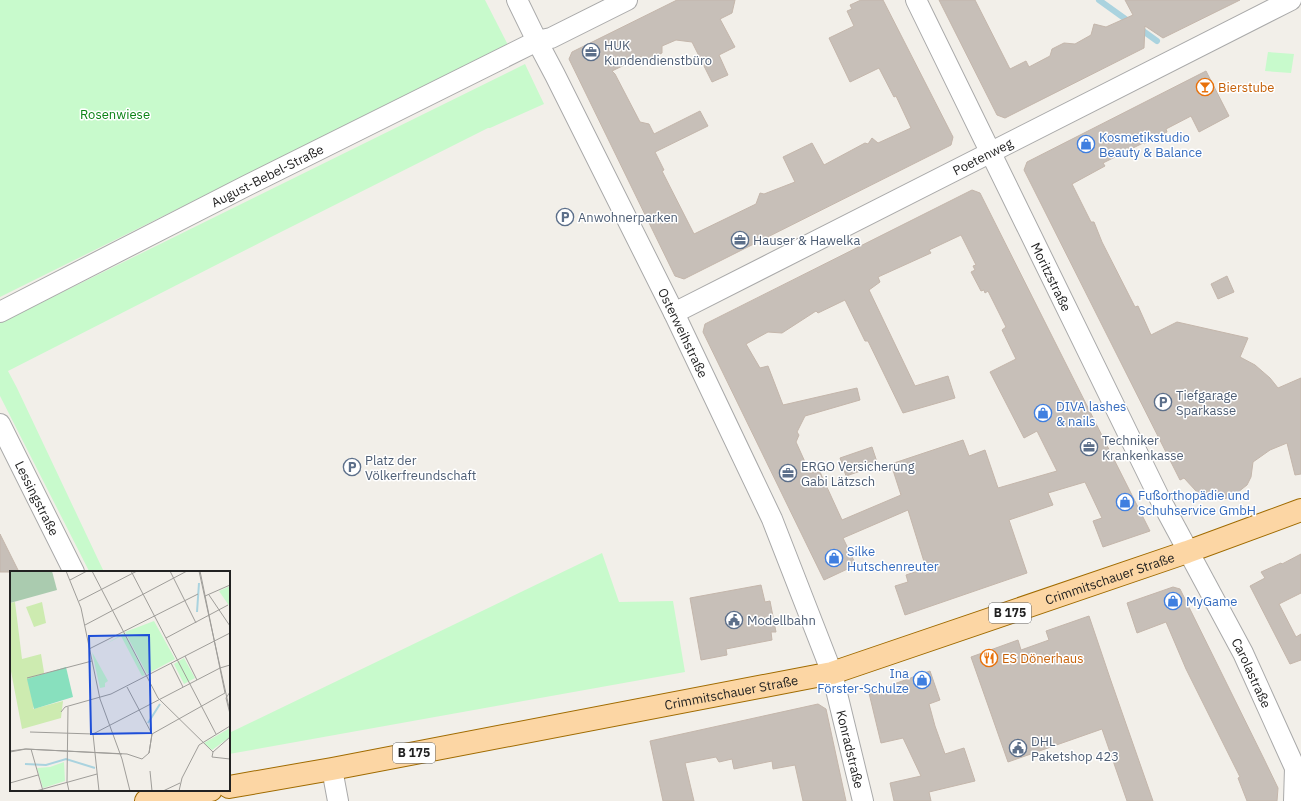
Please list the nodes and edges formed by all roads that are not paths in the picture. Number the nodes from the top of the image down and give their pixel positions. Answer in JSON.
{"nodes":[{"id":1,"x":517,"y":0,"type":"edge"},
{"id":2,"x":626,"y":0,"type":"edge"},
{"id":3,"x":916,"y":0,"type":"edge"},
{"id":4,"x":1291,"y":0,"type":"edge"},
{"id":5,"x":537,"y":41,"type":"junction"},
{"id":6,"x":991,"y":153,"type":"junction"},
{"id":7,"x":0,"y":312,"type":"edge"},
{"id":8,"x":674,"y":313,"type":"junction"},
{"id":9,"x":0,"y":424,"type":"edge"},
{"id":10,"x":1301,"y":510,"type":"edge"},
{"id":11,"x":1187,"y":552,"type":"junction"},
{"id":12,"x":74,"y":571,"type":"edge"},
{"id":13,"x":832,"y":673,"type":"junction"},
{"id":14,"x":1298,"y":768,"type":"edge"},
{"id":15,"x":332,"y":769,"type":"junction"},
{"id":16,"x":230,"y":787,"type":"edge"},
{"id":17,"x":201,"y":791,"type":"edge"},
{"id":18,"x":171,"y":794,"type":"edge"},
{"id":19,"x":146,"y":801,"type":"edge"},
{"id":20,"x":338,"y":801,"type":"edge"},
{"id":21,"x":863,"y":801,"type":"edge"},
{"id":22,"x":1294,"y":801,"type":"edge"}],
"edges":[{"from":1,"to":5,"type":"street","name":"Osterweihstraße"},
{"from":2,"to":5,"type":"street","name":"August-Bebel-Straße"},
{"from":3,"to":6,"type":"street","name":"Moritzstraße"},
{"from":4,"to":6,"type":"street","name":"Poetenweg"},
{"from":5,"to":7,"type":"street","name":"August-Bebel-Straße"},
{"from":5,"to":8,"type":"street","name":"Osterweihstraße"},
{"from":6,"to":8,"type":"street","name":"Poetenweg"},
{"from":6,"to":11,"type":"street","name":"Moritzstraße"},
{"from":8,"to":13,"type":"street","name":"Osterweihstraße"},
{"from":9,"to":12,"type":"street","name":"Lessingstraße"},
{"from":10,"to":11,"type":"main road","name":"Crimmitschauer Straße","number":"B 175"},
{"from":11,"to":13,"type":"main road","name":"Crimmitschauer Straße","number":"B 175"},
{"from":11,"to":14,"type":"street","name":"Carolastraße"},
{"from":13,"to":15,"type":"main road","name":"Crimmitschauer Straße","number":"B 175"},
{"from":13,"to":21,"type":"street","name":"Konradstraße"},
{"from":14,"to":22,"type":"street","name":"Carolastraße"},
{"from":15,"to":16,"type":"main road","name":"Crimmitschauer Straße","number":"B 175"},
{"from":15,"to":20,"type":"street"},
{"from":17,"to":18,"type":"main road"},
{"from":18,"to":19,"type":"main road"}]}
